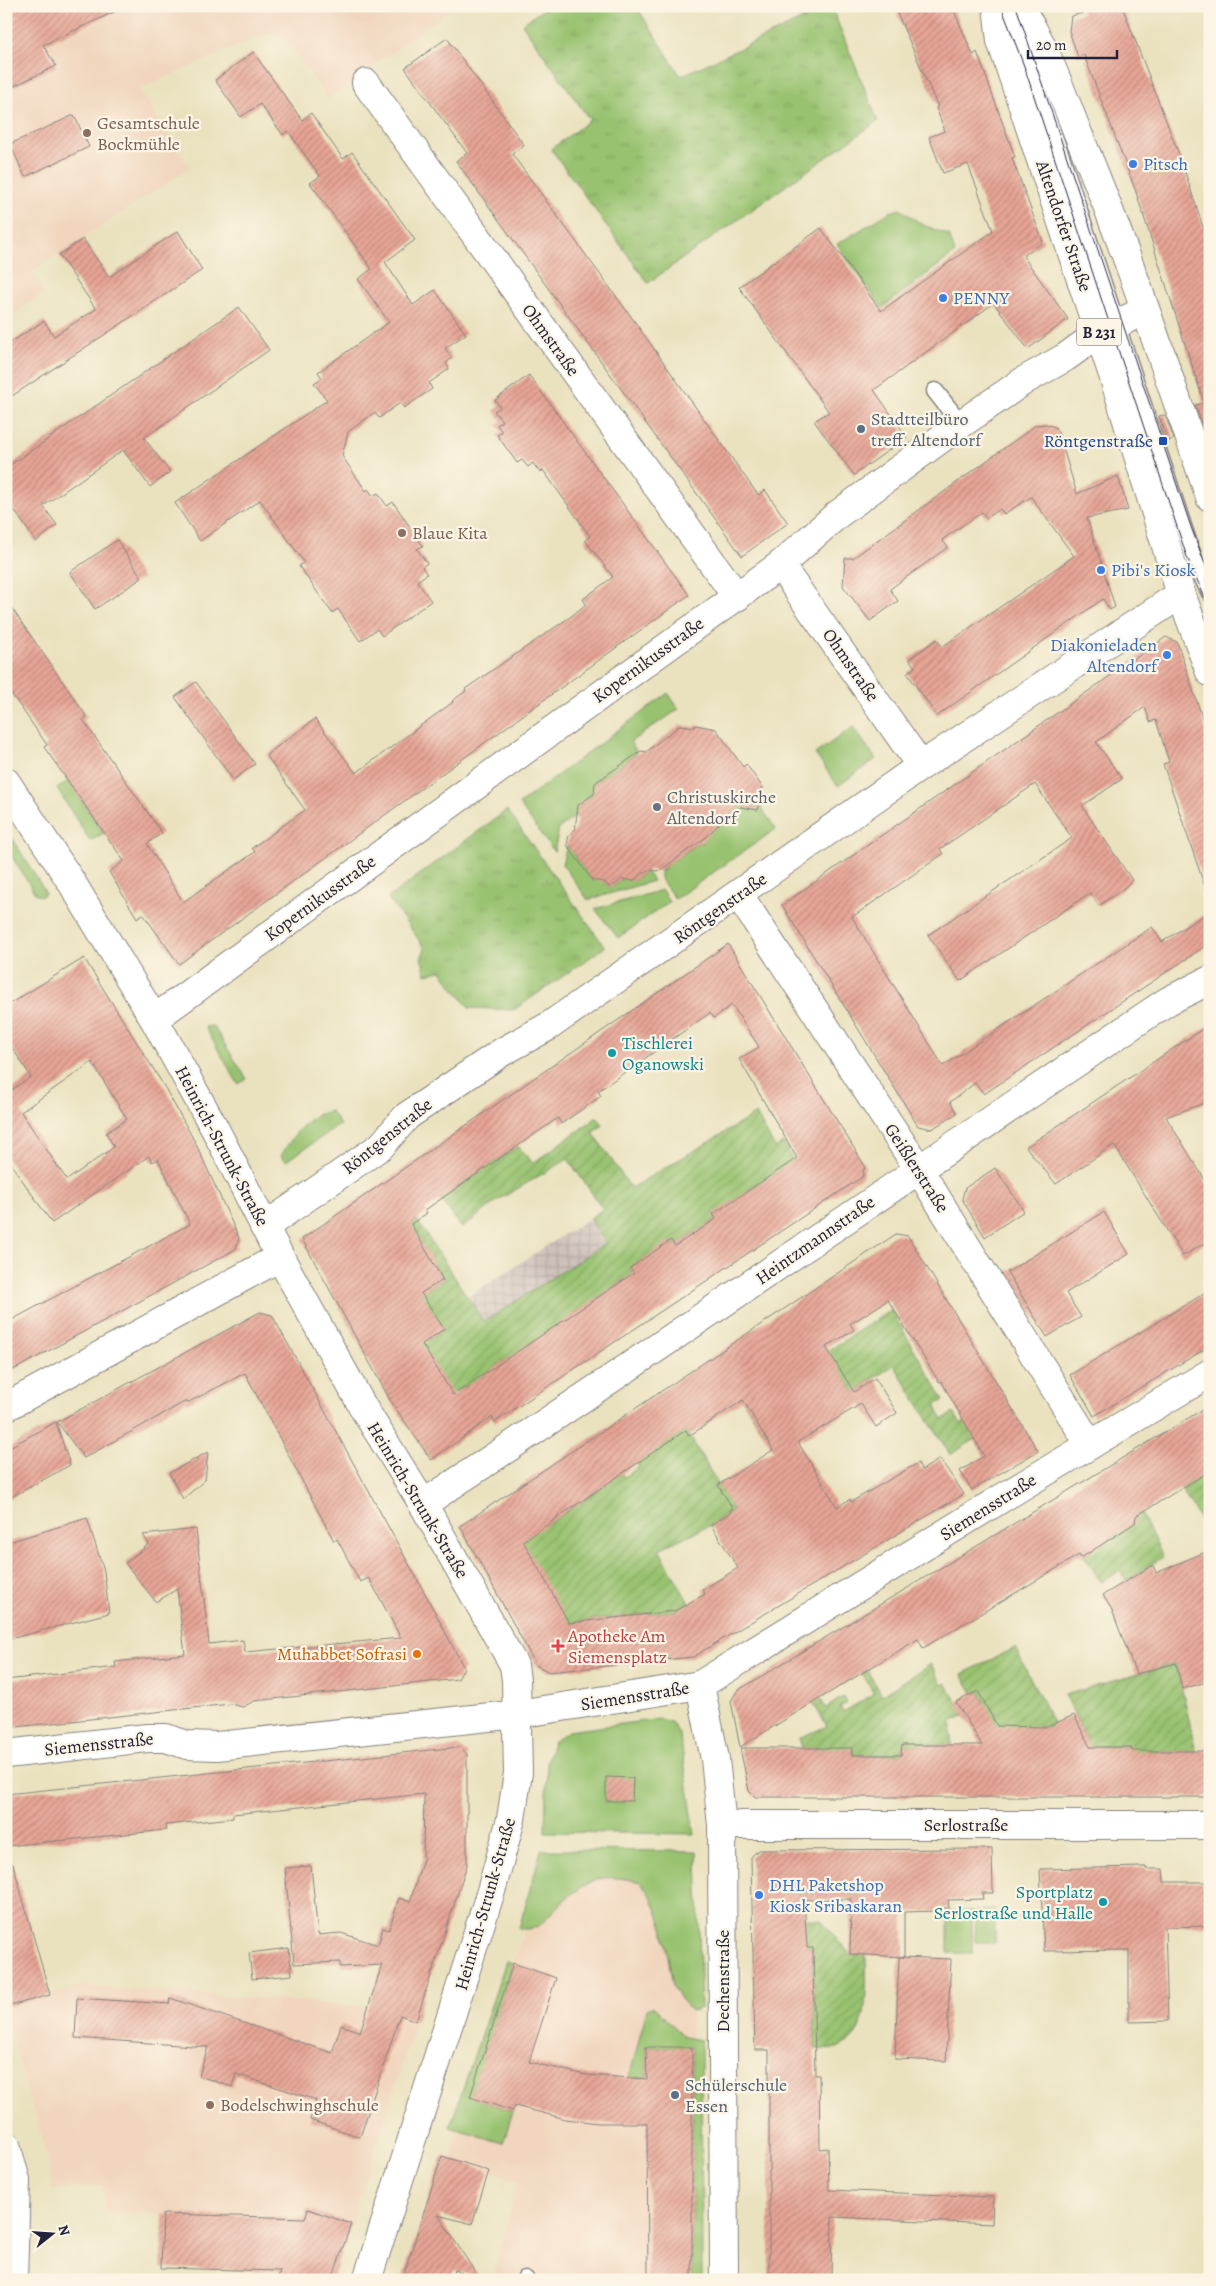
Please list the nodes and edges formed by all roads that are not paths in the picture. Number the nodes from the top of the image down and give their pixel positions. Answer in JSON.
{"nodes":[{"id":1,"x":997,"y":6,"type":"edge"},
{"id":2,"x":1007,"y":6,"type":"edge"},
{"id":3,"x":1018,"y":6,"type":"edge"},
{"id":4,"x":366,"y":83,"type":"dead end"},
{"id":5,"x":1145,"y":310,"type":"junction"},
{"id":6,"x":1108,"y":328,"type":"junction"},
{"id":7,"x":935,"y":390,"type":"dead end"},
{"id":8,"x":961,"y":424,"type":"junction"},
{"id":9,"x":1210,"y":497,"type":"edge"},
{"id":10,"x":780,"y":565,"type":"junction"},
{"id":11,"x":1210,"y":593,"type":"edge"},
{"id":12,"x":1181,"y":594,"type":"junction"},
{"id":13,"x":736,"y":597,"type":"junction"},
{"id":14,"x":1210,"y":672,"type":"edge"},
{"id":15,"x":921,"y":766,"type":"junction"},
{"id":16,"x":6,"y":782,"type":"edge"},
{"id":17,"x":739,"y":895,"type":"junction"},
{"id":18,"x":1210,"y":980,"type":"edge"},
{"id":19,"x":154,"y":1018,"type":"junction"},
{"id":20,"x":918,"y":1168,"type":"junction"},
{"id":21,"x":264,"y":1227,"type":"junction"},
{"id":22,"x":280,"y":1258,"type":"junction"},
{"id":23,"x":1210,"y":1373,"type":"edge"},
{"id":24,"x":6,"y":1407,"type":"edge"},
{"id":25,"x":1090,"y":1445,"type":"junction"},
{"id":26,"x":423,"y":1504,"type":"junction"},
{"id":27,"x":700,"y":1685,"type":"junction"},
{"id":28,"x":518,"y":1714,"type":"junction"},
{"id":29,"x":6,"y":1754,"type":"edge"},
{"id":30,"x":722,"y":1825,"type":"junction"},
{"id":31,"x":1210,"y":1825,"type":"edge"},
{"id":32,"x":6,"y":2145,"type":"edge"},
{"id":33,"x":13,"y":2280,"type":"edge"},
{"id":34,"x":367,"y":2280,"type":"edge"},
{"id":35,"x":724,"y":2280,"type":"edge"}],
"edges":[{"from":1,"to":6,"type":"street","name":"Altendorfer Straße","number":"B 231"},
{"from":2,"to":6,"type":"lane"},
{"from":3,"to":5,"type":"street","number":"B 231"},
{"from":4,"to":13,"type":"street","name":"Ohmstraße"},
{"from":5,"to":6,"type":"street","name":"Kopernikusstraße"},
{"from":5,"to":9,"type":"street","number":"B 231"},
{"from":6,"to":8,"type":"street","name":"Kopernikusstraße"},
{"from":6,"to":11,"type":"lane"},
{"from":6,"to":12,"type":"street","name":"Altendorfer Straße","number":"B 231"},
{"from":7,"to":8,"type":"lane"},
{"from":8,"to":10,"type":"street","name":"Kopernikusstraße"},
{"from":10,"to":13,"type":"street","name":"Kopernikusstraße"},
{"from":10,"to":15,"type":"street","name":"Ohmstraße"},
{"from":12,"to":14,"type":"street","name":"Altendorfer Straße","number":"B 231"},
{"from":12,"to":15,"type":"street","name":"Röntgenstraße"},
{"from":13,"to":19,"type":"street","name":"Kopernikusstraße"},
{"from":15,"to":17,"type":"street","name":"Röntgenstraße"},
{"from":16,"to":19,"type":"street","name":"Heinrich-Strunk-Straße"},
{"from":17,"to":20,"type":"street","name":"Geißlerstraße"},
{"from":17,"to":21,"type":"street","name":"Röntgenstraße"},
{"from":18,"to":20,"type":"street","name":"Heintzmannstraße"},
{"from":19,"to":21,"type":"street","name":"Heinrich-Strunk-Straße"},
{"from":20,"to":25,"type":"street","name":"Geißlerstraße"},
{"from":20,"to":26,"type":"street","name":"Heintzmannstraße"},
{"from":21,"to":22,"type":"street","name":"Heinrich-Strunk-Straße"},
{"from":22,"to":24,"type":"street"},
{"from":22,"to":26,"type":"street","name":"Heinrich-Strunk-Straße"},
{"from":23,"to":25,"type":"street","name":"Siemensstraße"},
{"from":25,"to":27,"type":"street","name":"Siemensstraße"},
{"from":26,"to":28,"type":"street","name":"Heinrich-Strunk-Straße"},
{"from":27,"to":28,"type":"street","name":"Siemensstraße"},
{"from":27,"to":30,"type":"street","name":"Dechenstraße"},
{"from":28,"to":29,"type":"street","name":"Siemensstraße"},
{"from":28,"to":34,"type":"street","name":"Heinrich-Strunk-Straße"},
{"from":30,"to":31,"type":"street","name":"Serlostraße"},
{"from":30,"to":35,"type":"street","name":"Dechenstraße"},
{"from":32,"to":33,"type":"street"}]}
